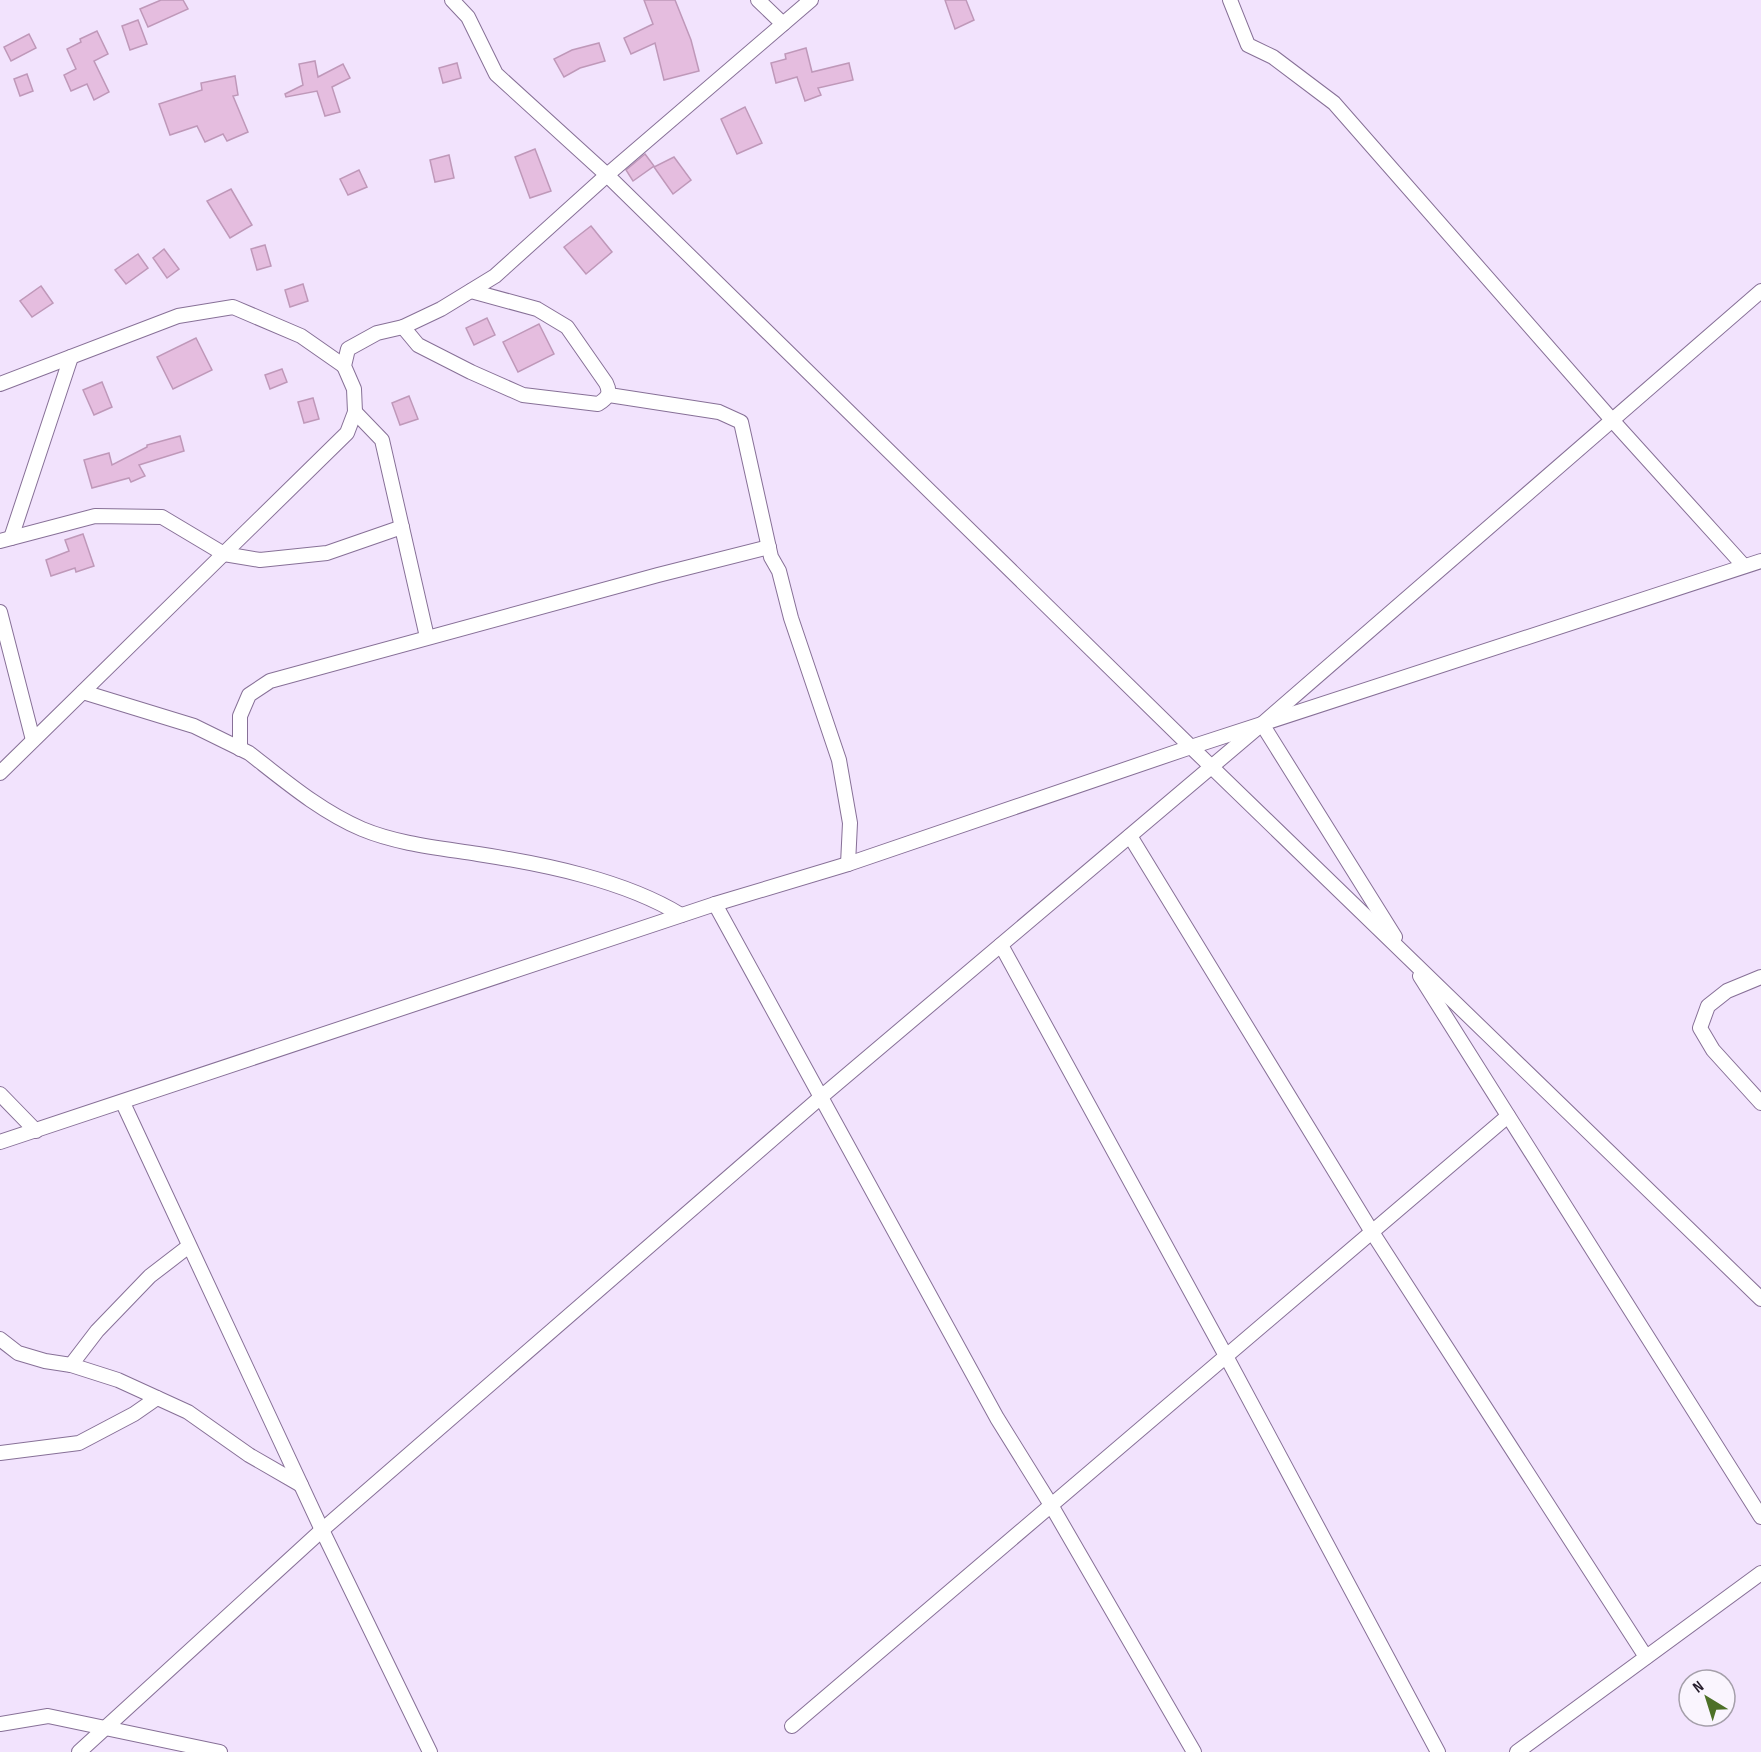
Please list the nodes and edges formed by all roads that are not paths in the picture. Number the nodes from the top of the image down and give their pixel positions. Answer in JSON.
{"nodes":[{"id":1,"x":452,"y":0,"type":"edge"},
{"id":2,"x":758,"y":0,"type":"edge"},
{"id":3,"x":811,"y":0,"type":"edge"},
{"id":4,"x":1230,"y":0,"type":"edge"},
{"id":5,"x":783,"y":24,"type":"junction"},
{"id":6,"x":607,"y":175,"type":"junction"},
{"id":7,"x":471,"y":291,"type":"junction"},
{"id":8,"x":1761,"y":291,"type":"edge"},
{"id":9,"x":403,"y":327,"type":"junction"},
{"id":10,"x":71,"y":357,"type":"junction"},
{"id":11,"x":344,"y":366,"type":"junction"},
{"id":12,"x":0,"y":384,"type":"edge"},
{"id":13,"x":609,"y":395,"type":"junction"},
{"id":14,"x":356,"y":412,"type":"junction"},
{"id":15,"x":1612,"y":420,"type":"junction"},
{"id":16,"x":402,"y":528,"type":"junction"},
{"id":17,"x":6,"y":539,"type":"edge"},
{"id":18,"x":770,"y":548,"type":"junction"},
{"id":19,"x":224,"y":554,"type":"junction"},
{"id":20,"x":1761,"y":561,"type":"edge"},
{"id":21,"x":1744,"y":566,"type":"junction"},
{"id":22,"x":0,"y":612,"type":"edge"},
{"id":23,"x":427,"y":638,"type":"junction"},
{"id":24,"x":83,"y":692,"type":"junction"},
{"id":25,"x":1262,"y":724,"type":"junction"},
{"id":26,"x":33,"y":740,"type":"junction"},
{"id":27,"x":1191,"y":747,"type":"junction"},
{"id":28,"x":240,"y":749,"type":"junction"},
{"id":29,"x":1212,"y":767,"type":"junction"},
{"id":30,"x":0,"y":773,"type":"edge"},
{"id":31,"x":1130,"y":836,"type":"junction"},
{"id":32,"x":848,"y":864,"type":"junction"},
{"id":33,"x":715,"y":903,"type":"junction"},
{"id":34,"x":681,"y":915,"type":"junction"},
{"id":35,"x":1001,"y":945,"type":"junction"},
{"id":36,"x":1408,"y":956,"type":"junction"},
{"id":37,"x":1761,"y":976,"type":"edge"},
{"id":38,"x":0,"y":1094,"type":"edge"},
{"id":39,"x":821,"y":1097,"type":"junction"},
{"id":40,"x":1761,"y":1102,"type":"edge"},
{"id":41,"x":123,"y":1103,"type":"junction"},
{"id":42,"x":1508,"y":1116,"type":"junction"},
{"id":43,"x":36,"y":1131,"type":"junction"},
{"id":44,"x":0,"y":1142,"type":"edge"},
{"id":45,"x":1372,"y":1232,"type":"junction"},
{"id":46,"x":189,"y":1246,"type":"junction"},
{"id":47,"x":1761,"y":1299,"type":"edge"},
{"id":48,"x":0,"y":1339,"type":"edge"},
{"id":49,"x":1226,"y":1356,"type":"junction"},
{"id":50,"x":71,"y":1365,"type":"junction"},
{"id":51,"x":157,"y":1398,"type":"junction"},
{"id":52,"x":0,"y":1453,"type":"edge"},
{"id":53,"x":301,"y":1485,"type":"junction"},
{"id":54,"x":1051,"y":1505,"type":"junction"},
{"id":55,"x":1761,"y":1517,"type":"edge"},
{"id":56,"x":322,"y":1530,"type":"junction"},
{"id":57,"x":1761,"y":1573,"type":"edge"},
{"id":58,"x":1646,"y":1658,"type":"junction"},
{"id":59,"x":0,"y":1724,"type":"edge"},
{"id":60,"x":792,"y":1726,"type":"dead end"},
{"id":61,"x":107,"y":1728,"type":"junction"},
{"id":62,"x":79,"y":1752,"type":"edge"},
{"id":63,"x":220,"y":1752,"type":"edge"},
{"id":64,"x":430,"y":1752,"type":"edge"},
{"id":65,"x":1194,"y":1752,"type":"edge"},
{"id":66,"x":1438,"y":1752,"type":"edge"},
{"id":67,"x":1517,"y":1752,"type":"edge"}],
"edges":[{"from":1,"to":6,"type":"street"},
{"from":2,"to":5,"type":"street"},
{"from":3,"to":5,"type":"street"},
{"from":4,"to":15,"type":"street"},
{"from":5,"to":6,"type":"street"},
{"from":6,"to":7,"type":"street"},
{"from":6,"to":27,"type":"street"},
{"from":7,"to":9,"type":"street"},
{"from":7,"to":13,"type":"street"},
{"from":8,"to":15,"type":"street"},
{"from":9,"to":11,"type":"street"},
{"from":9,"to":13,"type":"street"},
{"from":10,"to":11,"type":"street"},
{"from":10,"to":12,"type":"street"},
{"from":10,"to":17,"type":"street"},
{"from":11,"to":14,"type":"street"},
{"from":13,"to":18,"type":"street"},
{"from":14,"to":16,"type":"street"},
{"from":14,"to":19,"type":"street"},
{"from":15,"to":21,"type":"street"},
{"from":15,"to":25,"type":"street"},
{"from":16,"to":19,"type":"street"},
{"from":16,"to":23,"type":"street"},
{"from":17,"to":19,"type":"street"},
{"from":18,"to":23,"type":"street"},
{"from":18,"to":32,"type":"street"},
{"from":19,"to":24,"type":"street"},
{"from":20,"to":21,"type":"street"},
{"from":21,"to":25,"type":"street"},
{"from":22,"to":26,"type":"street"},
{"from":23,"to":28,"type":"street"},
{"from":24,"to":26,"type":"street"},
{"from":24,"to":28,"type":"street"},
{"from":25,"to":27,"type":"street"},
{"from":25,"to":29,"type":"street"},
{"from":25,"to":36,"type":"street"},
{"from":26,"to":30,"type":"street"},
{"from":27,"to":29,"type":"street"},
{"from":27,"to":32,"type":"street"},
{"from":28,"to":34,"type":"street"},
{"from":29,"to":31,"type":"street"},
{"from":29,"to":36,"type":"street"},
{"from":31,"to":35,"type":"street"},
{"from":31,"to":45,"type":"street"},
{"from":32,"to":33,"type":"street"},
{"from":33,"to":34,"type":"street"},
{"from":33,"to":39,"type":"street"},
{"from":34,"to":41,"type":"street"},
{"from":35,"to":39,"type":"street"},
{"from":35,"to":49,"type":"street"},
{"from":36,"to":42,"type":"street"},
{"from":36,"to":47,"type":"street"},
{"from":37,"to":40,"type":"street"},
{"from":38,"to":43,"type":"street"},
{"from":39,"to":54,"type":"street"},
{"from":39,"to":56,"type":"street"},
{"from":41,"to":43,"type":"street"},
{"from":41,"to":46,"type":"street"},
{"from":42,"to":45,"type":"street"},
{"from":42,"to":55,"type":"street"},
{"from":43,"to":44,"type":"street"},
{"from":45,"to":49,"type":"street"},
{"from":45,"to":58,"type":"street"},
{"from":46,"to":50,"type":"street"},
{"from":46,"to":53,"type":"street"},
{"from":48,"to":50,"type":"street"},
{"from":49,"to":54,"type":"street"},
{"from":49,"to":66,"type":"street"},
{"from":50,"to":51,"type":"street"},
{"from":51,"to":52,"type":"street"},
{"from":51,"to":53,"type":"street"},
{"from":53,"to":56,"type":"street"},
{"from":54,"to":60,"type":"street"},
{"from":54,"to":65,"type":"street"},
{"from":56,"to":61,"type":"street"},
{"from":56,"to":64,"type":"street"},
{"from":57,"to":58,"type":"street"},
{"from":58,"to":67,"type":"street"},
{"from":59,"to":61,"type":"street"},
{"from":61,"to":62,"type":"street"},
{"from":61,"to":63,"type":"street"}]}
